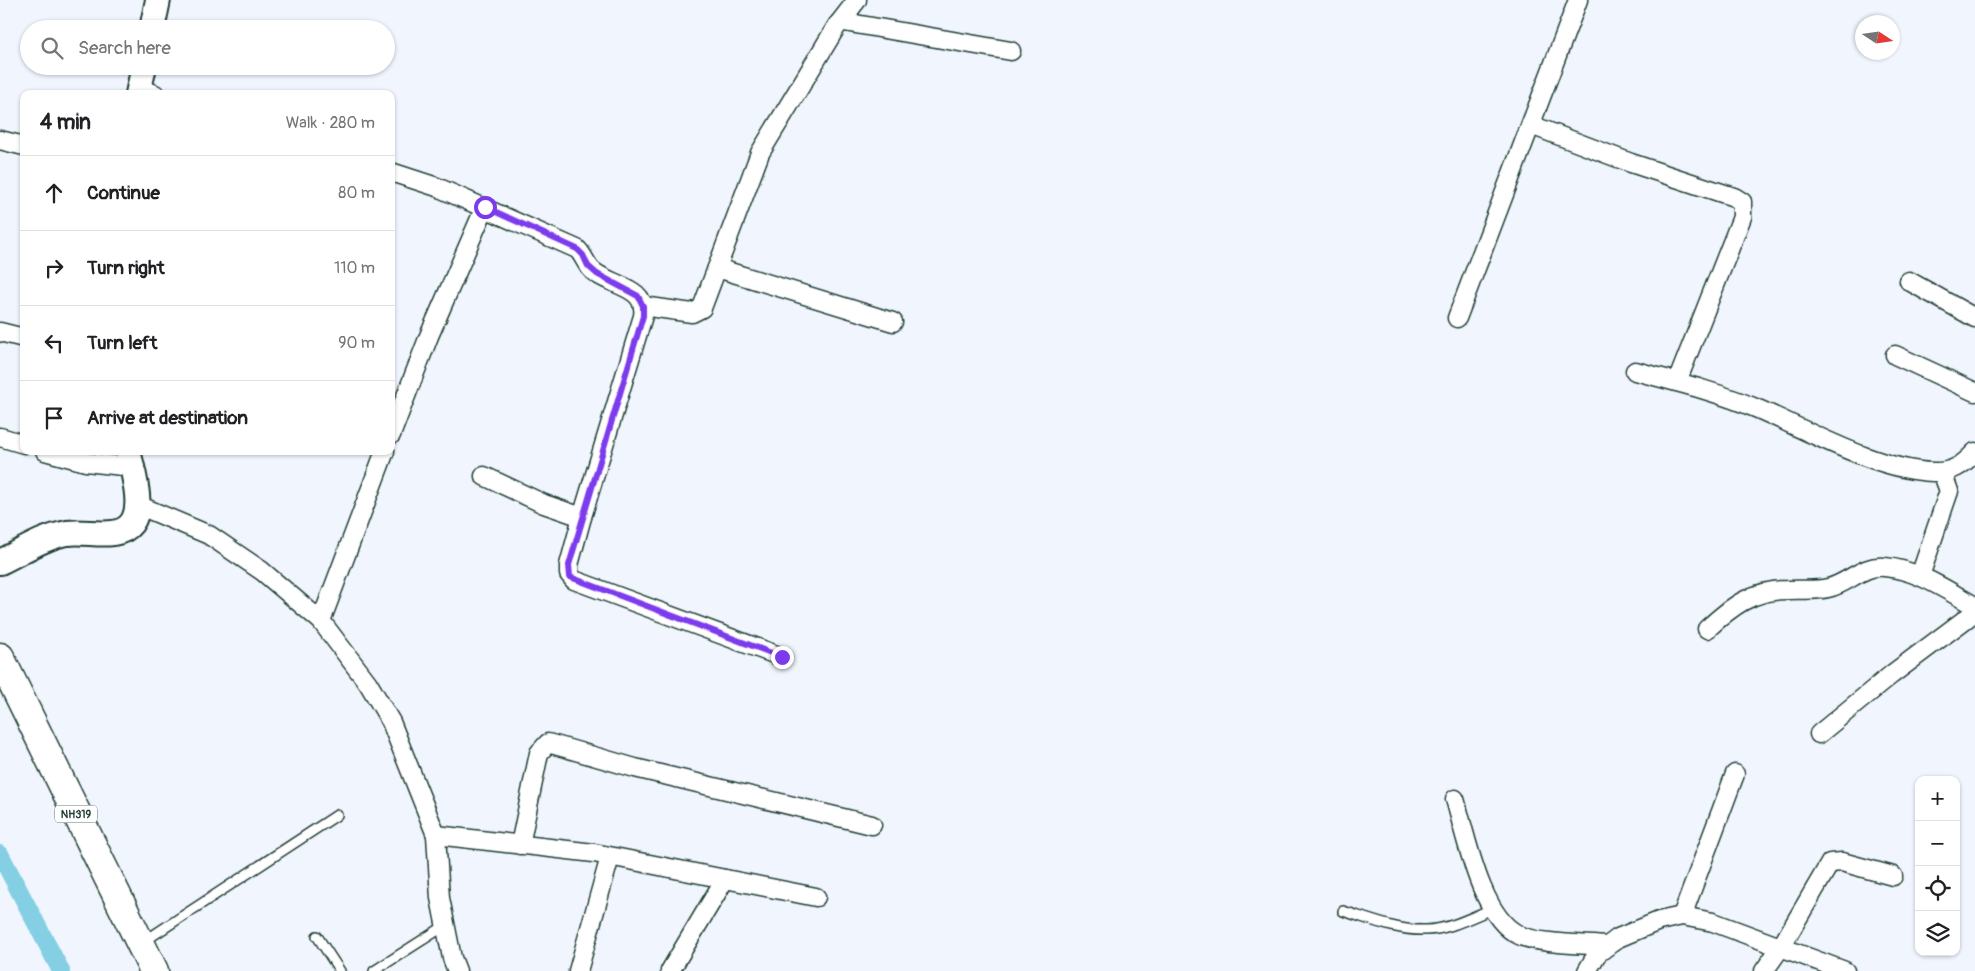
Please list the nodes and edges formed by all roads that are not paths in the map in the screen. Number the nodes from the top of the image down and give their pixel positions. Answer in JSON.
{"nodes":[{"id":1,"x":158,"y":0,"type":"edge"},
{"id":2,"x":857,"y":0,"type":"edge"},
{"id":3,"x":1578,"y":0,"type":"edge"},
{"id":4,"x":154,"y":20,"type":"edge"},
{"id":5,"x":840,"y":22,"type":"junction"},
{"id":6,"x":1011,"y":51,"type":"dead end"},
{"id":7,"x":1531,"y":125,"type":"junction"},
{"id":8,"x":0,"y":140,"type":"edge"},
{"id":9,"x":20,"y":145,"type":"edge"},
{"id":10,"x":395,"y":173,"type":"edge"},
{"id":11,"x":485,"y":207,"type":"junction"},
{"id":12,"x":717,"y":268,"type":"junction"},
{"id":13,"x":1909,"y":281,"type":"dead end"},
{"id":14,"x":643,"y":306,"type":"junction"},
{"id":15,"x":1457,"y":318,"type":"dead end"},
{"id":16,"x":1975,"y":318,"type":"edge"},
{"id":17,"x":893,"y":322,"type":"dead end"},
{"id":18,"x":0,"y":332,"type":"edge"},
{"id":19,"x":20,"y":337,"type":"edge"},
{"id":20,"x":1895,"y":356,"type":"dead end"},
{"id":21,"x":1635,"y":371,"type":"dead end"},
{"id":22,"x":1677,"y":382,"type":"junction"},
{"id":23,"x":1975,"y":392,"type":"edge"},
{"id":24,"x":395,"y":425,"type":"edge"},
{"id":25,"x":0,"y":436,"type":"edge"},
{"id":26,"x":20,"y":443,"type":"edge"},
{"id":27,"x":1975,"y":452,"type":"edge"},
{"id":28,"x":60,"y":455,"type":"edge"},
{"id":29,"x":383,"y":455,"type":"edge"},
{"id":30,"x":130,"y":459,"type":"edge"},
{"id":31,"x":1942,"y":472,"type":"junction"},
{"id":32,"x":484,"y":476,"type":"dead end"},
{"id":33,"x":138,"y":505,"type":"junction"},
{"id":34,"x":582,"y":517,"type":"junction"},
{"id":35,"x":0,"y":562,"type":"edge"},
{"id":36,"x":1920,"y":576,"type":"junction"},
{"id":37,"x":1975,"y":606,"type":"edge"},
{"id":38,"x":1975,"y":612,"type":"edge"},
{"id":39,"x":321,"y":621,"type":"junction"},
{"id":40,"x":1707,"y":629,"type":"dead end"},
{"id":41,"x":0,"y":657,"type":"edge"},
{"id":42,"x":782,"y":657,"type":"dead end"},
{"id":43,"x":1819,"y":734,"type":"dead end"},
{"id":44,"x":1735,"y":774,"type":"dead end"},
{"id":45,"x":1455,"y":799,"type":"dead end"},
{"id":46,"x":337,"y":815,"type":"dead end"},
{"id":47,"x":872,"y":825,"type":"dead end"},
{"id":48,"x":436,"y":835,"type":"junction"},
{"id":49,"x":520,"y":845,"type":"junction"},
{"id":50,"x":610,"y":857,"type":"junction"},
{"id":51,"x":1893,"y":876,"type":"dead end"},
{"id":52,"x":725,"y":879,"type":"junction"},
{"id":53,"x":816,"y":897,"type":"dead end"},
{"id":54,"x":1492,"y":909,"type":"junction"},
{"id":55,"x":1343,"y":911,"type":"dead end"},
{"id":56,"x":1682,"y":916,"type":"junction"},
{"id":57,"x":446,"y":925,"type":"junction"},
{"id":58,"x":317,"y":936,"type":"dead end"},
{"id":59,"x":140,"y":944,"type":"junction"},
{"id":60,"x":1606,"y":946,"type":"junction"},
{"id":61,"x":1781,"y":947,"type":"junction"},
{"id":62,"x":154,"y":971,"type":"edge"},
{"id":63,"x":340,"y":971,"type":"edge"},
{"id":64,"x":374,"y":971,"type":"edge"},
{"id":65,"x":457,"y":971,"type":"edge"},
{"id":66,"x":578,"y":971,"type":"edge"},
{"id":67,"x":670,"y":971,"type":"edge"},
{"id":68,"x":1587,"y":971,"type":"edge"},
{"id":69,"x":1764,"y":971,"type":"edge"},
{"id":70,"x":1845,"y":971,"type":"edge"}],
"edges":[{"from":1,"to":4,"type":"street"},
{"from":2,"to":5,"type":"street"},
{"from":3,"to":7,"type":"street"},
{"from":5,"to":6,"type":"street"},
{"from":5,"to":12,"type":"street"},
{"from":7,"to":15,"type":"street"},
{"from":7,"to":22,"type":"street"},
{"from":8,"to":9,"type":"street"},
{"from":10,"to":11,"type":"street"},
{"from":11,"to":14,"type":"street"},
{"from":11,"to":24,"type":"street"},
{"from":12,"to":14,"type":"street"},
{"from":12,"to":17,"type":"street"},
{"from":13,"to":16,"type":"street"},
{"from":14,"to":34,"type":"street"},
{"from":18,"to":19,"type":"street"},
{"from":20,"to":23,"type":"street"},
{"from":21,"to":22,"type":"street"},
{"from":22,"to":31,"type":"street"},
{"from":25,"to":26,"type":"street"},
{"from":27,"to":31,"type":"street"},
{"from":28,"to":30,"type":"street"},
{"from":29,"to":39,"type":"street"},
{"from":30,"to":33,"type":"street"},
{"from":31,"to":36,"type":"street"},
{"from":32,"to":34,"type":"street"},
{"from":33,"to":35,"type":"street"},
{"from":33,"to":39,"type":"street"},
{"from":34,"to":42,"type":"street"},
{"from":36,"to":37,"type":"street"},
{"from":36,"to":40,"type":"street"},
{"from":38,"to":43,"type":"street"},
{"from":39,"to":48,"type":"street"},
{"from":41,"to":59,"type":"highway","number":"NH319"},
{"from":44,"to":56,"type":"street"},
{"from":45,"to":54,"type":"street"},
{"from":46,"to":59,"type":"lane"},
{"from":47,"to":49,"type":"street"},
{"from":48,"to":49,"type":"street"},
{"from":48,"to":57,"type":"street"},
{"from":49,"to":50,"type":"street"},
{"from":50,"to":52,"type":"street"},
{"from":50,"to":66,"type":"street"},
{"from":51,"to":61,"type":"street"},
{"from":52,"to":53,"type":"street"},
{"from":52,"to":67,"type":"street"},
{"from":54,"to":55,"type":"lane"},
{"from":54,"to":60,"type":"street"},
{"from":56,"to":60,"type":"street"},
{"from":56,"to":61,"type":"street"},
{"from":57,"to":64,"type":"lane"},
{"from":57,"to":65,"type":"street"},
{"from":58,"to":63,"type":"lane"},
{"from":59,"to":62,"type":"highway","number":"NH319"},
{"from":60,"to":68,"type":"street"},
{"from":61,"to":69,"type":"street"},
{"from":61,"to":70,"type":"street"}]}
